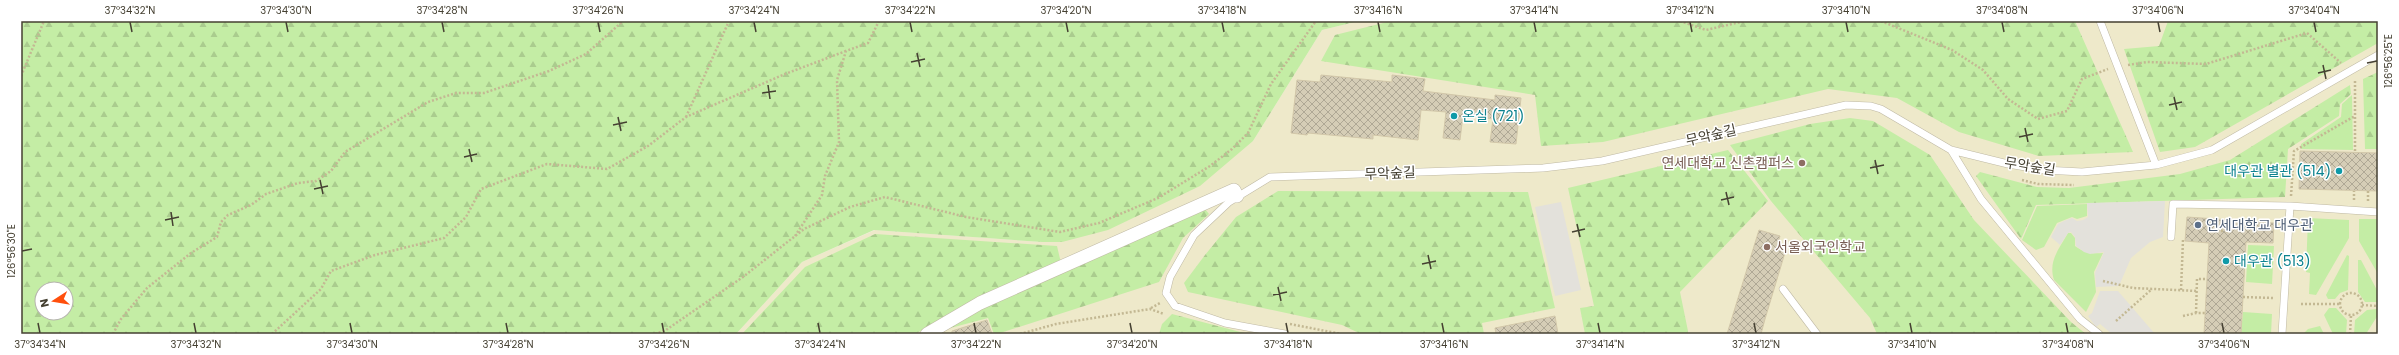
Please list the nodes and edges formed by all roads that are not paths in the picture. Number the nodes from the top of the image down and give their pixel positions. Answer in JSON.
{"nodes":[{"id":1,"x":2100,"y":21,"type":"edge"},
{"id":2,"x":2378,"y":55,"type":"edge"},
{"id":3,"x":1952,"y":150,"type":"junction"},
{"id":4,"x":2156,"y":165,"type":"junction"},
{"id":5,"x":1238,"y":196,"type":"junction"},
{"id":6,"x":2290,"y":206,"type":"junction"},
{"id":7,"x":2378,"y":212,"type":"edge"},
{"id":8,"x":2171,"y":237,"type":"dead end"},
{"id":9,"x":1783,"y":289,"type":"dead end"},
{"id":10,"x":927,"y":334,"type":"edge"},
{"id":11,"x":1285,"y":334,"type":"edge"},
{"id":12,"x":1817,"y":334,"type":"edge"},
{"id":13,"x":2099,"y":334,"type":"edge"},
{"id":14,"x":2282,"y":334,"type":"edge"}],
"edges":[{"from":1,"to":4,"type":"lane"},
{"from":2,"to":4,"type":"lane","name":"무악숲길"},
{"from":3,"to":4,"type":"lane","name":"무악숲길"},
{"from":3,"to":5,"type":"lane","name":"무악숲길"},
{"from":3,"to":13,"type":"lane"},
{"from":5,"to":10,"type":"street"},
{"from":5,"to":11,"type":"lane","name":"무악숲길"},
{"from":6,"to":7,"type":"lane"},
{"from":6,"to":8,"type":"lane"},
{"from":6,"to":14,"type":"lane"},
{"from":9,"to":12,"type":"lane"}]}
